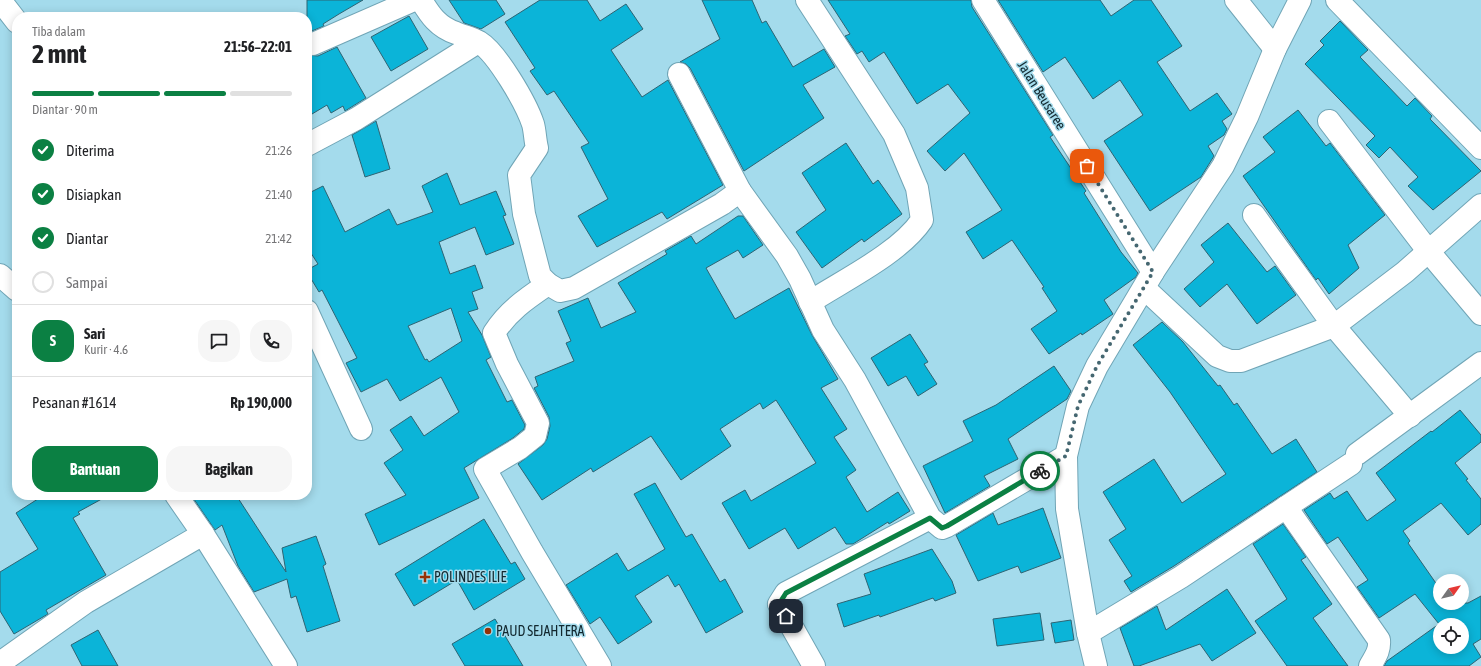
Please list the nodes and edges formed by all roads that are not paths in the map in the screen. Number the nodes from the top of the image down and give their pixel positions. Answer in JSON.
{"nodes":[{"id":1,"x":0,"y":0,"type":"edge"},
{"id":2,"x":414,"y":0,"type":"edge"},
{"id":3,"x":421,"y":0,"type":"edge"},
{"id":4,"x":807,"y":0,"type":"edge"},
{"id":5,"x":983,"y":0,"type":"edge"},
{"id":6,"x":1236,"y":0,"type":"edge"},
{"id":7,"x":1300,"y":0,"type":"edge"},
{"id":8,"x":1337,"y":0,"type":"edge"},
{"id":9,"x":12,"y":16,"type":"edge"},
{"id":10,"x":478,"y":42,"type":"junction"},
{"id":11,"x":313,"y":44,"type":"dead end"},
{"id":12,"x":1275,"y":49,"type":"junction"},
{"id":13,"x":679,"y":74,"type":"dead end"},
{"id":14,"x":1329,"y":121,"type":"dead end"},
{"id":15,"x":312,"y":142,"type":"edge"},
{"id":16,"x":1481,"y":148,"type":"edge"},
{"id":17,"x":740,"y":191,"type":"junction"},
{"id":18,"x":1481,"y":205,"type":"edge"},
{"id":19,"x":1254,"y":215,"type":"dead end"},
{"id":20,"x":1428,"y":252,"type":"junction"},
{"id":21,"x":0,"y":275,"type":"edge"},
{"id":22,"x":1148,"y":280,"type":"junction"},
{"id":23,"x":548,"y":284,"type":"junction"},
{"id":24,"x":12,"y":286,"type":"edge"},
{"id":25,"x":810,"y":302,"type":"junction"},
{"id":26,"x":1481,"y":314,"type":"edge"},
{"id":27,"x":312,"y":322,"type":"edge"},
{"id":28,"x":1334,"y":326,"type":"junction"},
{"id":29,"x":1481,"y":363,"type":"edge"},
{"id":30,"x":1410,"y":416,"type":"junction"},
{"id":31,"x":361,"y":429,"type":"dead end"},
{"id":32,"x":1066,"y":456,"type":"junction"},
{"id":33,"x":179,"y":500,"type":"edge"},
{"id":34,"x":1286,"y":507,"type":"junction"},
{"id":35,"x":930,"y":518,"type":"junction"},
{"id":36,"x":203,"y":534,"type":"junction"},
{"id":37,"x":1088,"y":633,"type":"junction"},
{"id":38,"x":0,"y":663,"type":"edge"},
{"id":39,"x":595,"y":664,"type":"edge"},
{"id":40,"x":286,"y":666,"type":"edge"},
{"id":41,"x":814,"y":666,"type":"edge"},
{"id":42,"x":1096,"y":666,"type":"edge"},
{"id":43,"x":1370,"y":666,"type":"edge"}],
"edges":[{"from":1,"to":9,"type":"street"},
{"from":2,"to":11,"type":"street"},
{"from":3,"to":10,"type":"street"},
{"from":4,"to":25,"type":"street"},
{"from":5,"to":22,"type":"street","name":"Jalan Beusaree"},
{"from":6,"to":12,"type":"street"},
{"from":7,"to":12,"type":"street"},
{"from":8,"to":16,"type":"street"},
{"from":10,"to":15,"type":"street"},
{"from":10,"to":23,"type":"street"},
{"from":12,"to":22,"type":"street"},
{"from":13,"to":17,"type":"street"},
{"from":14,"to":20,"type":"street"},
{"from":17,"to":23,"type":"street"},
{"from":17,"to":25,"type":"street"},
{"from":18,"to":20,"type":"street","name":"Jalan Beusaree"},
{"from":19,"to":28,"type":"street"},
{"from":20,"to":26,"type":"street"},
{"from":20,"to":28,"type":"street","name":"Jalan Beusaree"},
{"from":21,"to":24,"type":"street"},
{"from":22,"to":28,"type":"street","name":"Jalan Beusaree"},
{"from":22,"to":32,"type":"street"},
{"from":23,"to":39,"type":"street"},
{"from":25,"to":35,"type":"street"},
{"from":27,"to":31,"type":"street"},
{"from":28,"to":30,"type":"street"},
{"from":29,"to":30,"type":"street"},
{"from":30,"to":34,"type":"street"},
{"from":32,"to":35,"type":"street"},
{"from":32,"to":37,"type":"street"},
{"from":33,"to":36,"type":"street"},
{"from":34,"to":37,"type":"street"},
{"from":34,"to":43,"type":"street"},
{"from":35,"to":41,"type":"street"},
{"from":36,"to":38,"type":"street"},
{"from":36,"to":40,"type":"street"},
{"from":37,"to":42,"type":"street"}]}
